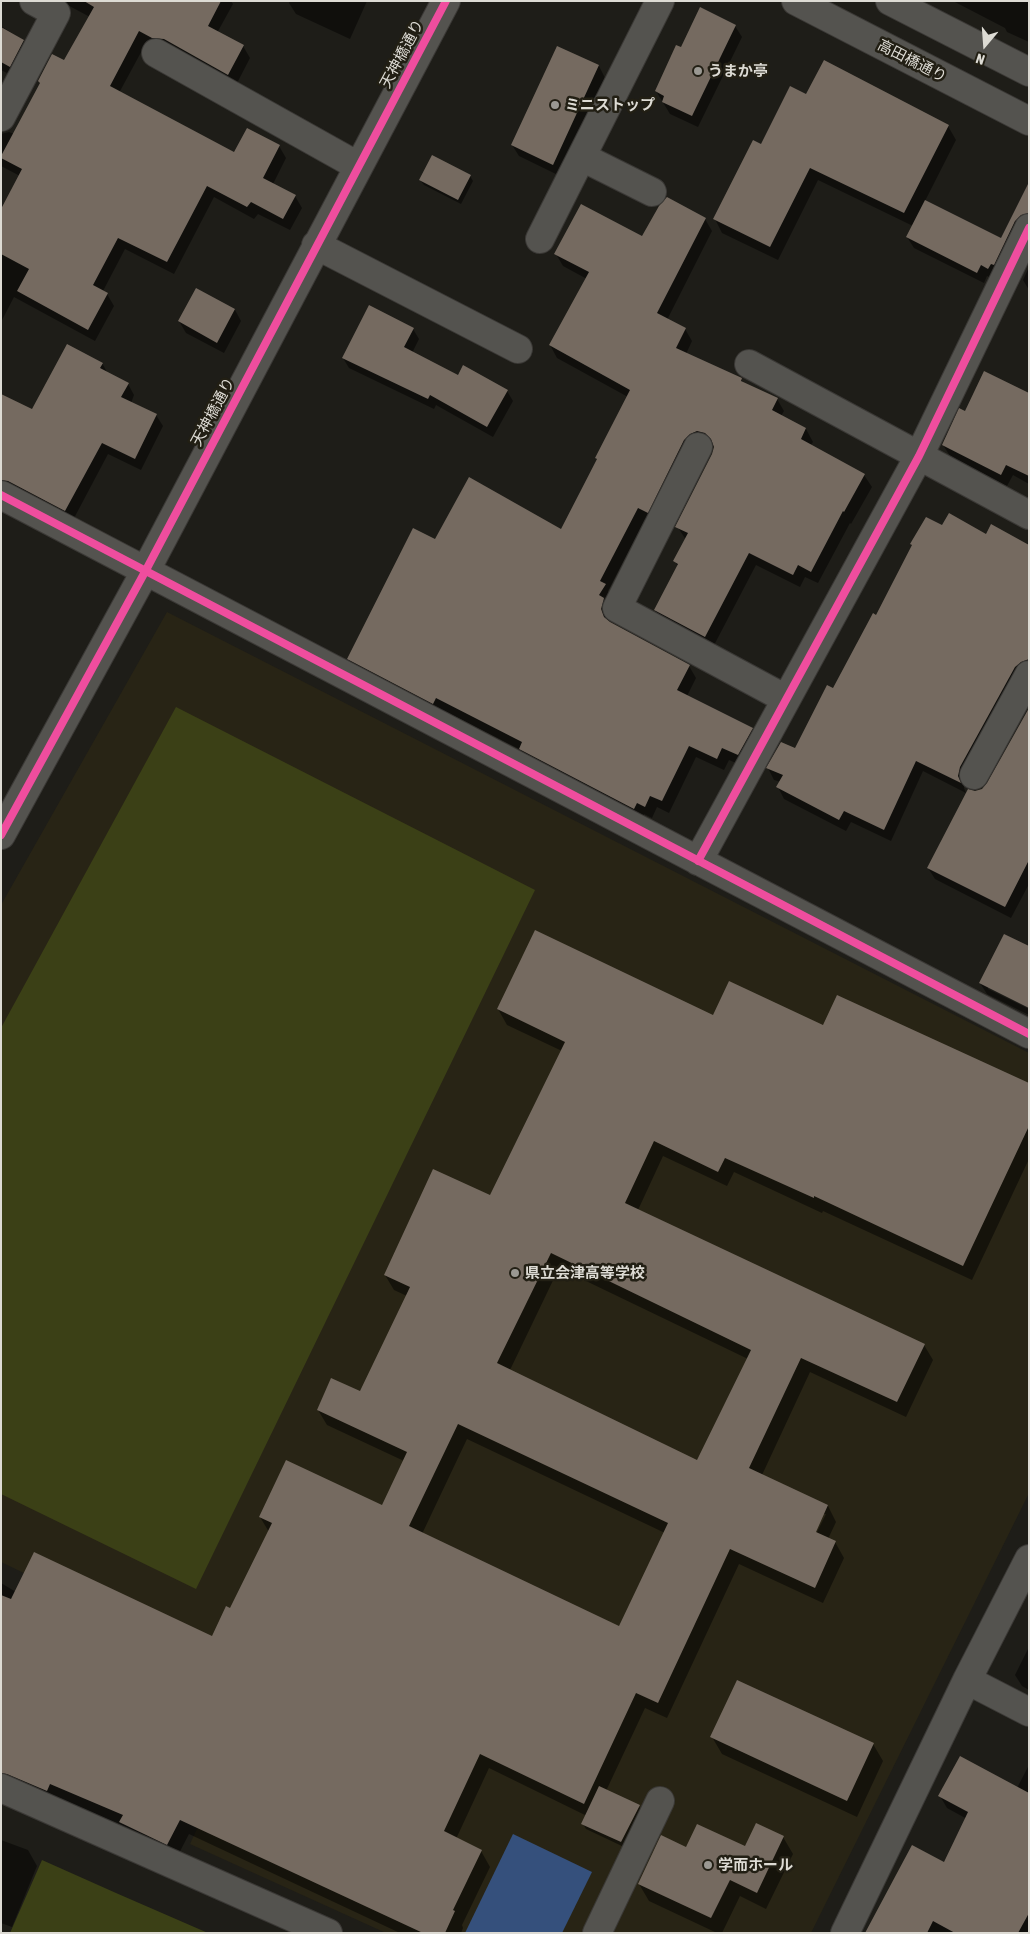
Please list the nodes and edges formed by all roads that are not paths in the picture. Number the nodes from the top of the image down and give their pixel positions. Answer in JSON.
{"nodes":[{"id":1,"x":34,"y":1,"type":"edge"},
{"id":2,"x":446,"y":1,"type":"edge"},
{"id":3,"x":660,"y":1,"type":"edge"},
{"id":4,"x":796,"y":1,"type":"edge"},
{"id":5,"x":890,"y":1,"type":"edge"},
{"id":6,"x":156,"y":52,"type":"dead end"},
{"id":7,"x":1029,"y":72,"type":"edge"},
{"id":8,"x":1,"y":117,"type":"edge"},
{"id":9,"x":1029,"y":120,"type":"edge"},
{"id":10,"x":582,"y":157,"type":"junction"},
{"id":11,"x":358,"y":166,"type":"junction"},
{"id":12,"x":652,"y":192,"type":"dead end"},
{"id":13,"x":1029,"y":228,"type":"edge"},
{"id":14,"x":540,"y":239,"type":"dead end"},
{"id":15,"x":316,"y":244,"type":"junction"},
{"id":16,"x":518,"y":349,"type":"dead end"},
{"id":17,"x":749,"y":364,"type":"dead end"},
{"id":18,"x":698,"y":447,"type":"dead end"},
{"id":19,"x":920,"y":456,"type":"junction"},
{"id":20,"x":1,"y":495,"type":"edge"},
{"id":21,"x":1029,"y":515,"type":"edge"},
{"id":22,"x":146,"y":570,"type":"junction"},
{"id":23,"x":1029,"y":675,"type":"edge"},
{"id":24,"x":786,"y":699,"type":"junction"},
{"id":25,"x":974,"y":775,"type":"dead end"},
{"id":26,"x":1,"y":835,"type":"edge"},
{"id":27,"x":698,"y":860,"type":"junction"},
{"id":28,"x":1029,"y":1034,"type":"edge"},
{"id":29,"x":1029,"y":1559,"type":"edge"},
{"id":30,"x":967,"y":1680,"type":"junction"},
{"id":31,"x":1029,"y":1712,"type":"edge"},
{"id":32,"x":1,"y":1788,"type":"edge"},
{"id":33,"x":660,"y":1801,"type":"dead end"},
{"id":34,"x":328,"y":1933,"type":"edge"},
{"id":35,"x":597,"y":1933,"type":"edge"},
{"id":36,"x":845,"y":1933,"type":"edge"}],
"edges":[{"from":1,"to":8,"type":"street"},
{"from":2,"to":11,"type":"street","name":"天神橋通り"},
{"from":3,"to":10,"type":"street"},
{"from":4,"to":9,"type":"street","name":"高田橋通り"},
{"from":5,"to":7,"type":"street"},
{"from":6,"to":11,"type":"street"},
{"from":10,"to":12,"type":"street"},
{"from":10,"to":14,"type":"street"},
{"from":11,"to":15,"type":"street","name":"天神橋通り"},
{"from":13,"to":19,"type":"street"},
{"from":15,"to":16,"type":"street"},
{"from":15,"to":22,"type":"street","name":"天神橋通り"},
{"from":17,"to":19,"type":"street"},
{"from":18,"to":24,"type":"street"},
{"from":19,"to":21,"type":"street"},
{"from":19,"to":24,"type":"street"},
{"from":20,"to":22,"type":"street"},
{"from":22,"to":26,"type":"street","name":"天神橋通り"},
{"from":22,"to":27,"type":"street"},
{"from":23,"to":25,"type":"street"},
{"from":24,"to":27,"type":"street"},
{"from":27,"to":28,"type":"street"},
{"from":29,"to":30,"type":"street"},
{"from":30,"to":31,"type":"street"},
{"from":30,"to":36,"type":"street"},
{"from":32,"to":34,"type":"street"},
{"from":33,"to":35,"type":"street"}]}
